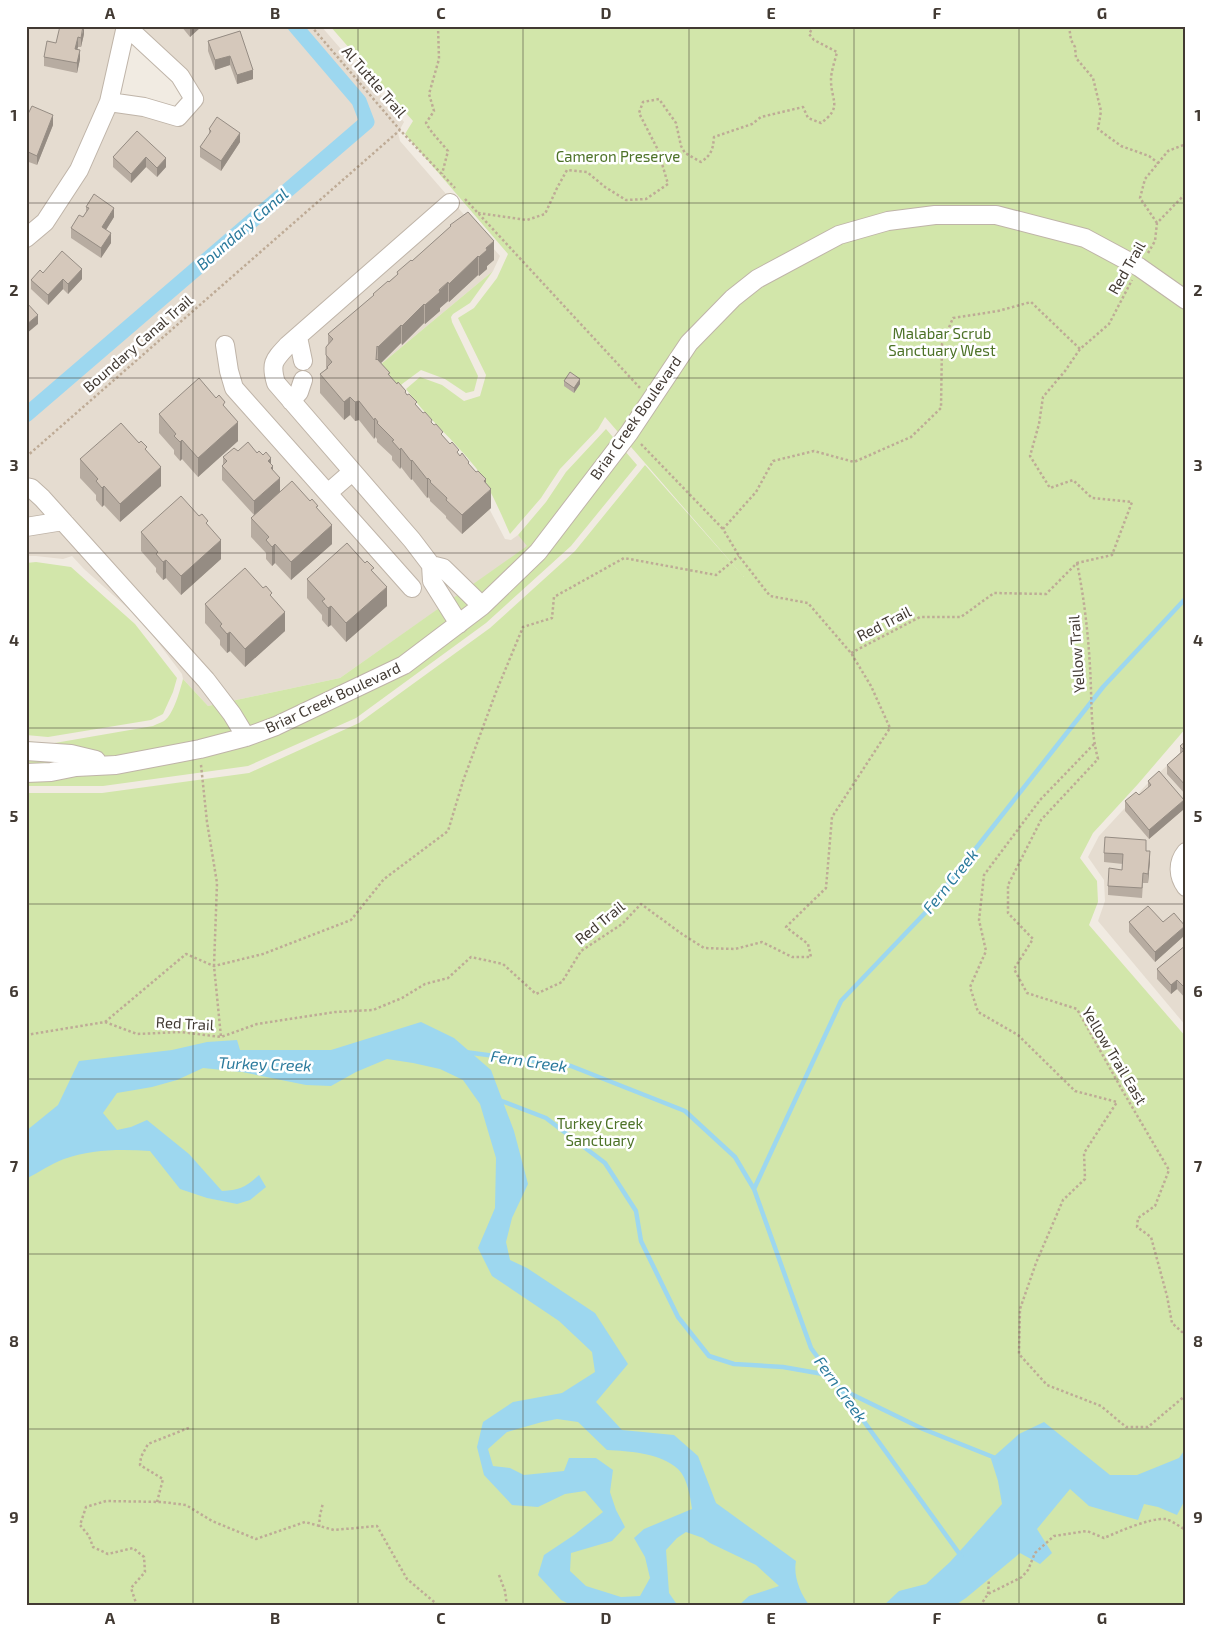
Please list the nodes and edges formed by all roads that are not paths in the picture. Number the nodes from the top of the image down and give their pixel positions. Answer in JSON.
{"nodes":[{"id":1,"x":126,"y":26,"type":"edge"},
{"id":2,"x":109,"y":102,"type":"junction"},
{"id":3,"x":450,"y":203,"type":"dead end"},
{"id":4,"x":26,"y":238,"type":"edge"},
{"id":5,"x":1186,"y":300,"type":"edge"},
{"id":6,"x":298,"y":337,"type":"junction"},
{"id":7,"x":225,"y":345,"type":"dead end"},
{"id":8,"x":303,"y":361,"type":"dead end"},
{"id":9,"x":303,"y":380,"type":"dead end"},
{"id":10,"x":291,"y":401,"type":"junction"},
{"id":11,"x":352,"y":472,"type":"junction"},
{"id":12,"x":26,"y":487,"type":"edge"},
{"id":13,"x":329,"y":492,"type":"junction"},
{"id":14,"x":63,"y":521,"type":"junction"},
{"id":15,"x":26,"y":527,"type":"edge"},
{"id":16,"x":431,"y":565,"type":"junction"},
{"id":17,"x":412,"y":588,"type":"dead end"},
{"id":18,"x":482,"y":606,"type":"junction"},
{"id":19,"x":459,"y":624,"type":"junction"},
{"id":20,"x":246,"y":737,"type":"junction"},
{"id":21,"x":26,"y":750,"type":"edge"},
{"id":22,"x":116,"y":765,"type":"junction"},
{"id":23,"x":26,"y":773,"type":"edge"},
{"id":24,"x":1186,"y":852,"type":"edge"},
{"id":25,"x":1186,"y":887,"type":"edge"}],
"edges":[{"from":1,"to":2,"type":"street"},
{"from":1,"to":2,"type":"street"},
{"from":2,"to":4,"type":"street"},
{"from":3,"to":6,"type":"street"},
{"from":5,"to":18,"type":"street","name":"Briar Creek Boulevard"},
{"from":6,"to":8,"type":"street"},
{"from":6,"to":10,"type":"street"},
{"from":7,"to":13,"type":"street"},
{"from":9,"to":10,"type":"street"},
{"from":10,"to":11,"type":"street"},
{"from":11,"to":13,"type":"street"},
{"from":11,"to":16,"type":"street"},
{"from":12,"to":14,"type":"street"},
{"from":13,"to":17,"type":"street"},
{"from":14,"to":15,"type":"street"},
{"from":14,"to":20,"type":"street"},
{"from":16,"to":18,"type":"street"},
{"from":16,"to":19,"type":"street"},
{"from":18,"to":19,"type":"street","name":"Briar Creek Boulevard"},
{"from":19,"to":20,"type":"street","name":"Briar Creek Boulevard"},
{"from":20,"to":22,"type":"street","name":"Briar Creek Boulevard"},
{"from":21,"to":22,"type":"street","name":"Briar Creek Boulevard"},
{"from":22,"to":23,"type":"street","name":"Briar Creek Boulevard"},
{"from":24,"to":25,"type":"street"}]}
